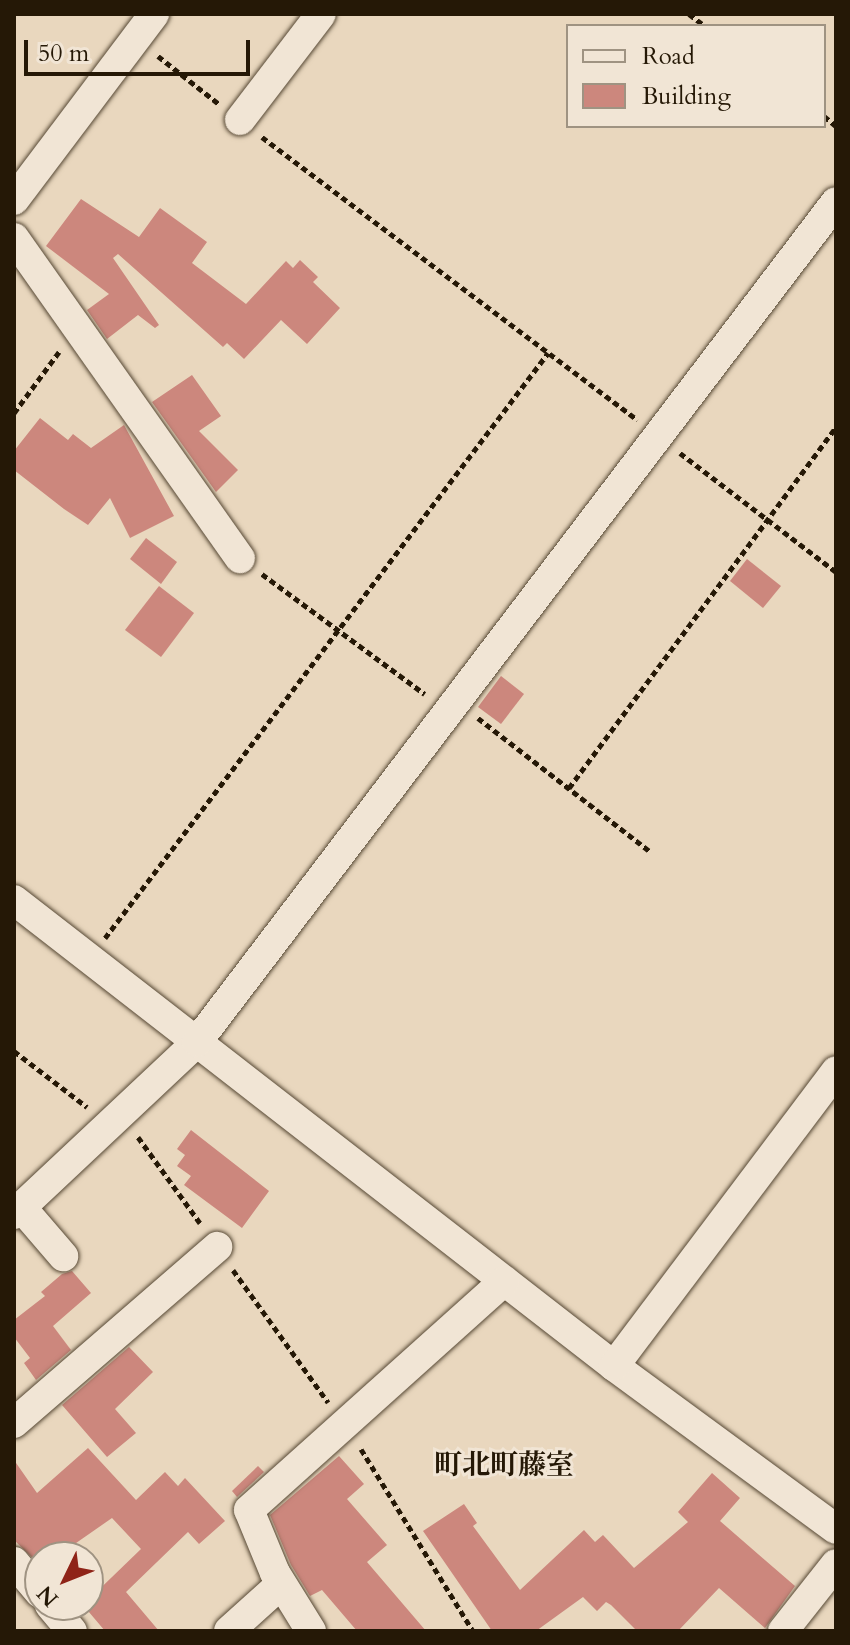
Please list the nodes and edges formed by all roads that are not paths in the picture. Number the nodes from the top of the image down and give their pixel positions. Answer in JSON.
{"nodes":[{"id":1,"x":154,"y":14,"type":"edge"},
{"id":2,"x":321,"y":14,"type":"edge"},
{"id":3,"x":240,"y":120,"type":"road end"},
{"id":4,"x":14,"y":200,"type":"edge"},
{"id":5,"x":836,"y":202,"type":"edge"},
{"id":6,"x":14,"y":238,"type":"edge"},
{"id":7,"x":240,"y":558,"type":"road end"},
{"id":8,"x":14,"y":900,"type":"edge"},
{"id":9,"x":197,"y":1042,"type":"junction"},
{"id":10,"x":836,"y":1071,"type":"edge"},
{"id":11,"x":18,"y":1211,"type":"edge"},
{"id":12,"x":217,"y":1247,"type":"road end"},
{"id":13,"x":63,"y":1256,"type":"dead end"},
{"id":14,"x":504,"y":1281,"type":"junction"},
{"id":15,"x":614,"y":1366,"type":"junction"},
{"id":16,"x":14,"y":1423,"type":"edge"},
{"id":17,"x":836,"y":1529,"type":"edge"},
{"id":18,"x":836,"y":1564,"type":"edge"},
{"id":19,"x":281,"y":1584,"type":"junction"},
{"id":20,"x":229,"y":1631,"type":"edge"},
{"id":21,"x":311,"y":1631,"type":"edge"},
{"id":22,"x":783,"y":1631,"type":"edge"}],
"edges":[{"from":1,"to":4,"type":"street"},
{"from":2,"to":3,"type":"street"},
{"from":5,"to":9,"type":"street"},
{"from":6,"to":7,"type":"street"},
{"from":8,"to":9,"type":"street"},
{"from":9,"to":11,"type":"street"},
{"from":9,"to":14,"type":"street"},
{"from":10,"to":15,"type":"street"},
{"from":11,"to":13,"type":"street"},
{"from":12,"to":16,"type":"street"},
{"from":14,"to":15,"type":"street"},
{"from":14,"to":19,"type":"street"},
{"from":15,"to":17,"type":"street"},
{"from":18,"to":22,"type":"street"},
{"from":19,"to":20,"type":"street"},
{"from":19,"to":21,"type":"street"}]}
